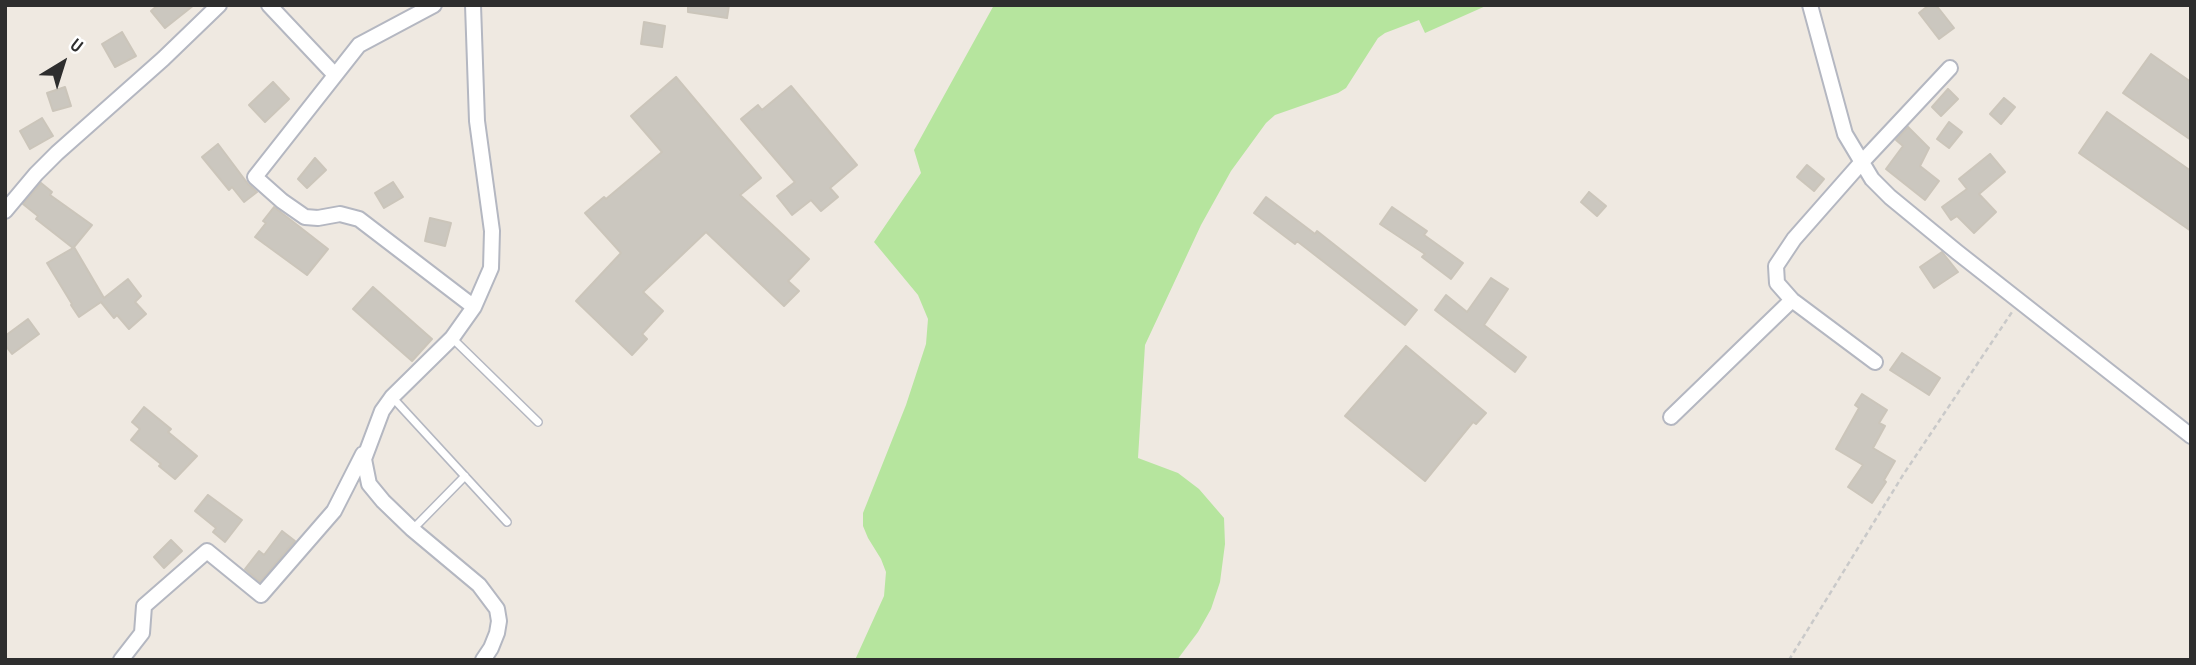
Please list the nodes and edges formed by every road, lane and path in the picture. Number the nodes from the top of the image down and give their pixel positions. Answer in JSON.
{"nodes":[{"id":1,"x":219,"y":5,"type":"edge"},
{"id":2,"x":269,"y":5,"type":"edge"},
{"id":3,"x":434,"y":5,"type":"edge"},
{"id":4,"x":473,"y":5,"type":"edge"},
{"id":5,"x":1810,"y":5,"type":"edge"},
{"id":6,"x":1950,"y":68,"type":"dead end"},
{"id":7,"x":335,"y":75,"type":"junction"},
{"id":8,"x":1861,"y":163,"type":"junction"},
{"id":9,"x":5,"y":211,"type":"edge"},
{"id":10,"x":1792,"y":300,"type":"junction"},
{"id":11,"x":2020,"y":300,"type":"junction"},
{"id":12,"x":474,"y":307,"type":"junction"},
{"id":13,"x":452,"y":338,"type":"junction"},
{"id":14,"x":1875,"y":362,"type":"dead end"},
{"id":15,"x":392,"y":397,"type":"junction"},
{"id":16,"x":1671,"y":417,"type":"dead end"},
{"id":17,"x":538,"y":422,"type":"dead end"},
{"id":18,"x":2191,"y":436,"type":"edge"},
{"id":19,"x":365,"y":450,"type":"junction"},
{"id":20,"x":465,"y":476,"type":"junction"},
{"id":21,"x":507,"y":522,"type":"dead end"},
{"id":22,"x":412,"y":530,"type":"junction"},
{"id":23,"x":121,"y":660,"type":"edge"},
{"id":24,"x":483,"y":660,"type":"edge"},
{"id":25,"x":1789,"y":660,"type":"edge"}],
"edges":[{"from":1,"to":9,"type":"street"},
{"from":2,"to":7,"type":"street"},
{"from":3,"to":7,"type":"street"},
{"from":4,"to":12,"type":"street"},
{"from":5,"to":8,"type":"street"},
{"from":6,"to":8,"type":"street"},
{"from":7,"to":12,"type":"street"},
{"from":8,"to":10,"type":"street"},
{"from":8,"to":11,"type":"street"},
{"from":10,"to":14,"type":"street"},
{"from":10,"to":16,"type":"street"},
{"from":11,"to":18,"type":"street"},
{"from":11,"to":25,"type":"path"},
{"from":12,"to":13,"type":"street"},
{"from":13,"to":15,"type":"street"},
{"from":13,"to":17,"type":"lane"},
{"from":15,"to":19,"type":"street"},
{"from":15,"to":20,"type":"lane"},
{"from":19,"to":22,"type":"street"},
{"from":19,"to":23,"type":"street"},
{"from":20,"to":21,"type":"lane"},
{"from":20,"to":22,"type":"lane"},
{"from":22,"to":24,"type":"street"}]}
